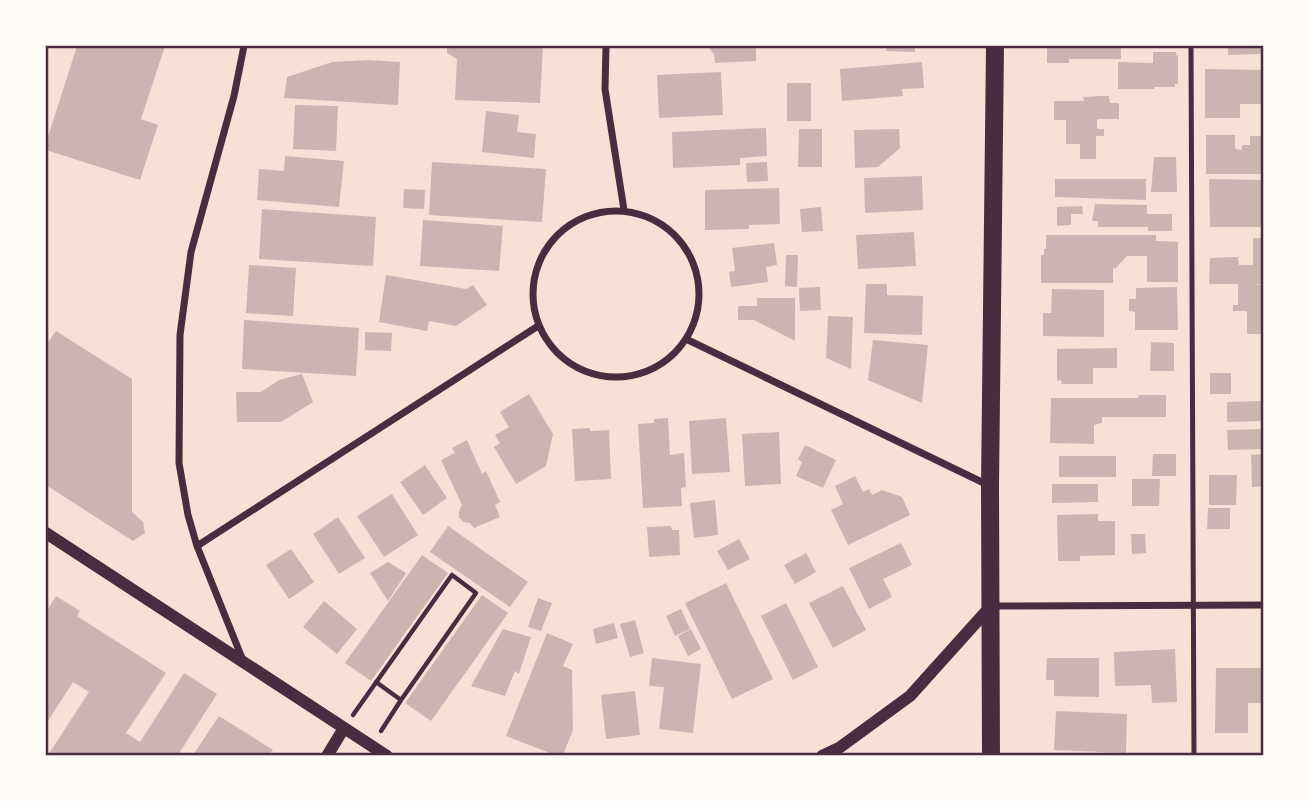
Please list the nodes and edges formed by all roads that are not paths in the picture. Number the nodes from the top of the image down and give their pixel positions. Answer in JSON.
{"nodes":[{"id":1,"x":244,"y":46,"type":"edge"},
{"id":2,"x":606,"y":46,"type":"edge"},
{"id":3,"x":995,"y":46,"type":"edge"},
{"id":4,"x":1191,"y":46,"type":"edge"},
{"id":5,"x":624,"y":210,"type":"junction"},
{"id":6,"x":538,"y":326,"type":"junction"},
{"id":7,"x":686,"y":339,"type":"junction"},
{"id":8,"x":990,"y":486,"type":"junction"},
{"id":9,"x":46,"y":533,"type":"edge"},
{"id":10,"x":197,"y":546,"type":"junction"},
{"id":11,"x":1264,"y":605,"type":"edge"},
{"id":12,"x":991,"y":606,"type":"junction"},
{"id":13,"x":1194,"y":606,"type":"junction"},
{"id":14,"x":244,"y":662,"type":"junction"},
{"id":15,"x":344,"y":728,"type":"junction"},
{"id":16,"x":327,"y":755,"type":"edge"},
{"id":17,"x":387,"y":755,"type":"edge"},
{"id":18,"x":822,"y":755,"type":"edge"},
{"id":19,"x":991,"y":755,"type":"edge"},
{"id":20,"x":1194,"y":755,"type":"edge"}],
"edges":[{"from":1,"to":10,"type":"street"},
{"from":2,"to":5,"type":"street"},
{"from":3,"to":8,"type":"main road"},
{"from":4,"to":13,"type":"lane"},
{"from":5,"to":6,"type":"street"},
{"from":5,"to":7,"type":"street"},
{"from":6,"to":7,"type":"street"},
{"from":6,"to":10,"type":"street"},
{"from":7,"to":8,"type":"street"},
{"from":8,"to":12,"type":"main road"},
{"from":9,"to":14,"type":"street"},
{"from":10,"to":14,"type":"street"},
{"from":11,"to":13,"type":"street"},
{"from":12,"to":13,"type":"street"},
{"from":12,"to":18,"type":"street"},
{"from":12,"to":19,"type":"main road"},
{"from":13,"to":20,"type":"lane"},
{"from":14,"to":15,"type":"street"},
{"from":15,"to":16,"type":"street"},
{"from":15,"to":17,"type":"street"}]}
